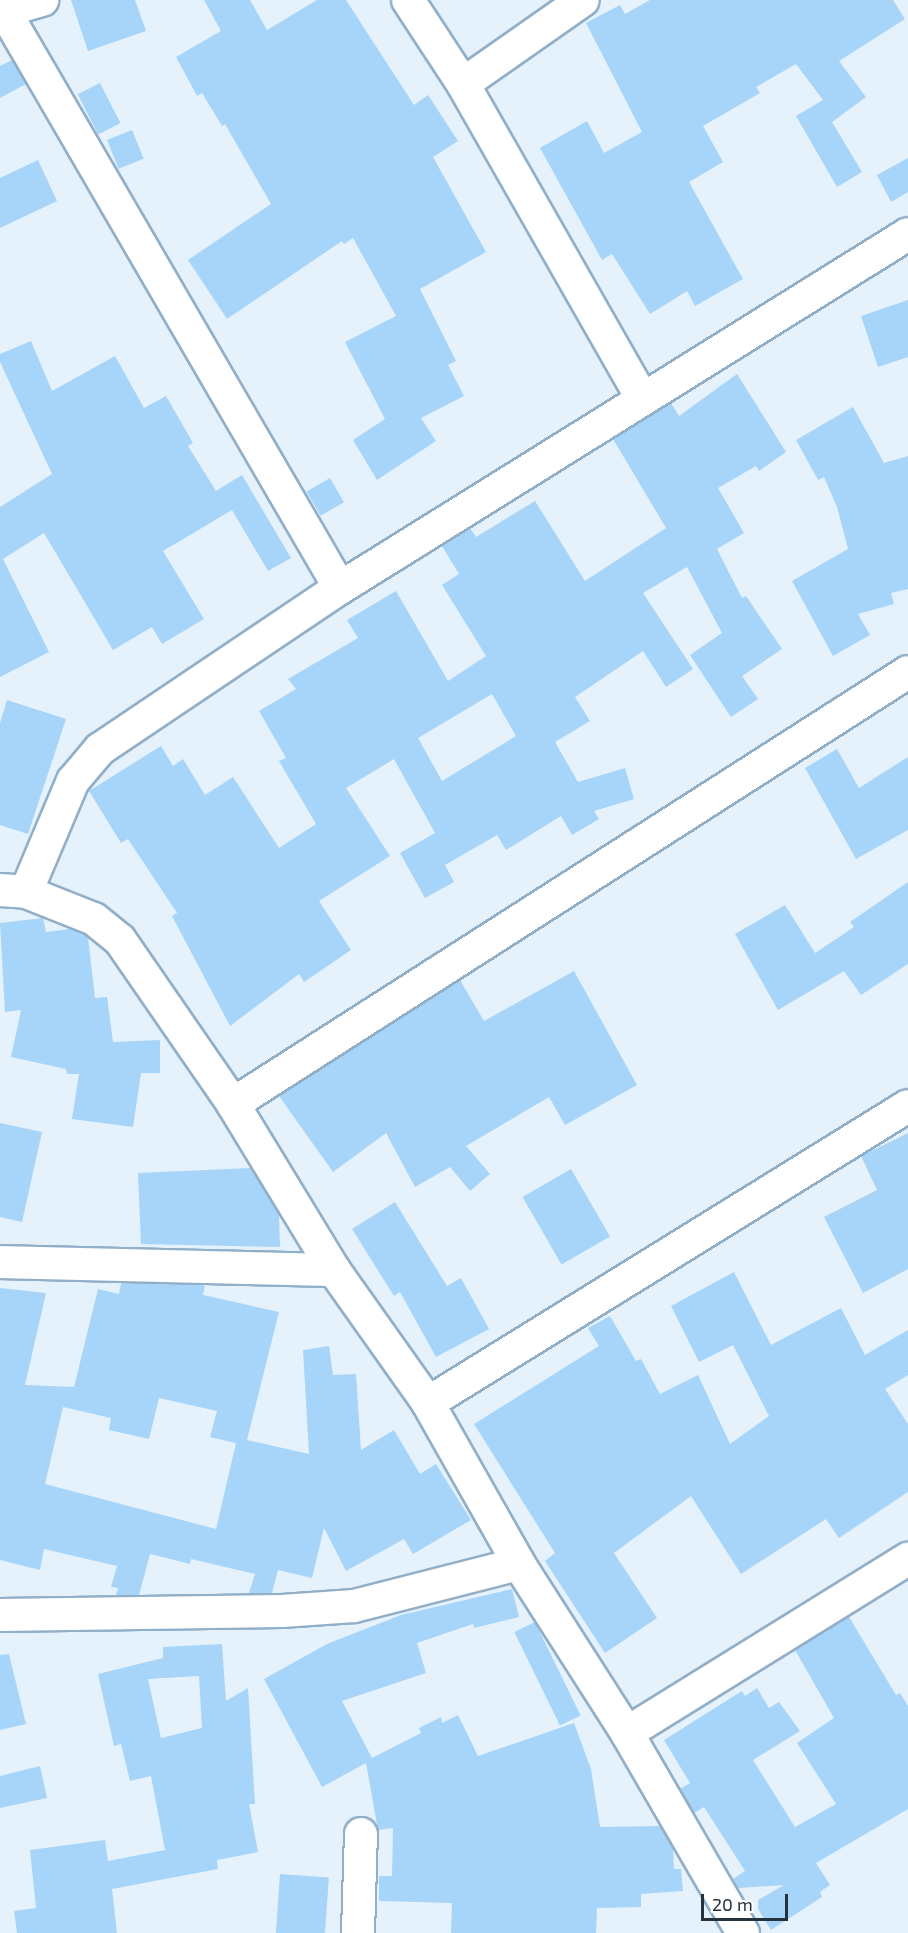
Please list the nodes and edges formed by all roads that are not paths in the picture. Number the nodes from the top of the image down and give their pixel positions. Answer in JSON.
{"nodes":[{"id":1,"x":42,"y":0,"type":"edge"},
{"id":2,"x":408,"y":0,"type":"edge"},
{"id":3,"x":584,"y":0,"type":"edge"},
{"id":4,"x":3,"y":12,"type":"edge"},
{"id":5,"x":463,"y":84,"type":"junction"},
{"id":6,"x":908,"y":234,"type":"edge"},
{"id":7,"x":643,"y":399,"type":"junction"},
{"id":8,"x":340,"y":588,"type":"junction"},
{"id":9,"x":908,"y":672,"type":"edge"},
{"id":10,"x":13,"y":891,"type":"edge"},
{"id":11,"x":233,"y":1104,"type":"junction"},
{"id":12,"x":908,"y":1106,"type":"edge"},
{"id":13,"x":0,"y":1262,"type":"edge"},
{"id":14,"x":334,"y":1270,"type":"junction"},
{"id":15,"x":428,"y":1403,"type":"junction"},
{"id":16,"x":908,"y":1559,"type":"edge"},
{"id":17,"x":519,"y":1564,"type":"junction"},
{"id":18,"x":0,"y":1615,"type":"edge"},
{"id":19,"x":627,"y":1733,"type":"junction"},
{"id":20,"x":361,"y":1834,"type":"dead end"},
{"id":21,"x":358,"y":1933,"type":"edge"},
{"id":22,"x":743,"y":1933,"type":"edge"}],
"edges":[{"from":1,"to":4,"type":"street"},
{"from":2,"to":5,"type":"street"},
{"from":3,"to":5,"type":"street"},
{"from":4,"to":8,"type":"street"},
{"from":5,"to":7,"type":"street"},
{"from":6,"to":7,"type":"street"},
{"from":7,"to":8,"type":"street"},
{"from":8,"to":10,"type":"street"},
{"from":9,"to":11,"type":"street"},
{"from":10,"to":11,"type":"street"},
{"from":11,"to":14,"type":"street"},
{"from":12,"to":15,"type":"street"},
{"from":13,"to":14,"type":"street"},
{"from":14,"to":15,"type":"street"},
{"from":15,"to":17,"type":"street"},
{"from":16,"to":19,"type":"street"},
{"from":17,"to":18,"type":"street"},
{"from":17,"to":19,"type":"street"},
{"from":19,"to":22,"type":"street"},
{"from":20,"to":21,"type":"street"}]}
